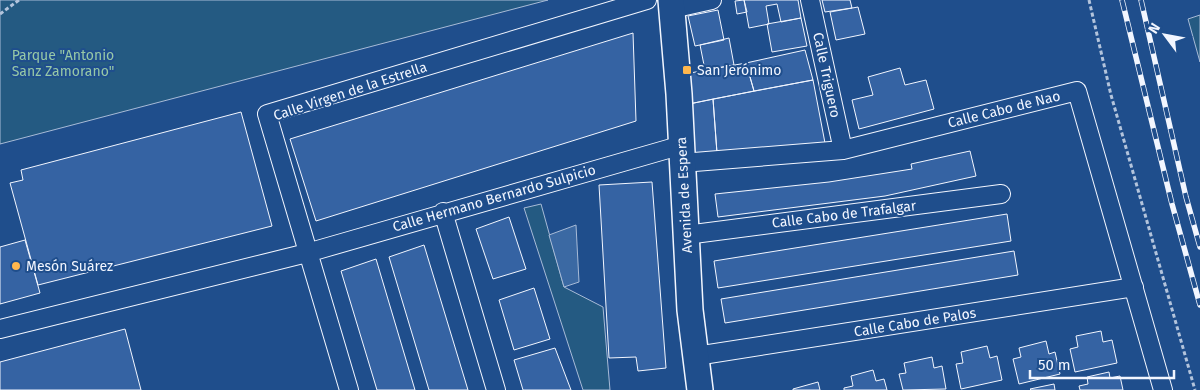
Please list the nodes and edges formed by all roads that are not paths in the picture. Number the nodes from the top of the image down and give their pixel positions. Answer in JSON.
{"nodes":[{"id":1,"x":646,"y":0,"type":"edge"},
{"id":2,"x":712,"y":0,"type":"edge"},
{"id":3,"x":810,"y":0,"type":"edge"},
{"id":4,"x":671,"y":5,"type":"edge"},
{"id":5,"x":843,"y":150,"type":"junction"},
{"id":6,"x":682,"y":154,"type":"junction"},
{"id":7,"x":1001,"y":194,"type":"dead end"},
{"id":8,"x":443,"y":212,"type":"junction"},
{"id":9,"x":686,"y":235,"type":"junction"},
{"id":10,"x":307,"y":253,"type":"junction"},
{"id":11,"x":1134,"y":287,"type":"junction"},
{"id":12,"x":0,"y":330,"type":"edge"},
{"id":13,"x":696,"y":356,"type":"junction"},
{"id":14,"x":348,"y":390,"type":"edge"},
{"id":15,"x":496,"y":390,"type":"edge"},
{"id":16,"x":700,"y":390,"type":"edge"},
{"id":17,"x":1163,"y":390,"type":"edge"}],
"edges":[{"from":1,"to":10,"type":"street","name":"Calle Virgen de la Estrella"},
{"from":2,"to":4,"type":"street"},
{"from":3,"to":5,"type":"street","name":"Calle Triguero"},
{"from":4,"to":6,"type":"street","name":"Avenida de Espera"},
{"from":5,"to":6,"type":"street","name":"Calle Cabo de Nao"},
{"from":5,"to":11,"type":"street","name":"Calle Cabo de Nao"},
{"from":6,"to":8,"type":"street","name":"Calle Hermano Bernardo Sulpicio"},
{"from":6,"to":9,"type":"street","name":"Avenida de Espera"},
{"from":7,"to":9,"type":"street","name":"Calle Cabo de Trafalgar"},
{"from":8,"to":10,"type":"street","name":"Calle Hermano Bernardo Sulpicio"},
{"from":8,"to":15,"type":"street"},
{"from":9,"to":13,"type":"street","name":"Avenida de Espera"},
{"from":10,"to":12,"type":"street","name":"Calle Hermano Bernardo Sulpicio"},
{"from":10,"to":14,"type":"street","name":"Calle Virgen de la Estrella"},
{"from":11,"to":13,"type":"street","name":"Calle Cabo de Palos"},
{"from":11,"to":17,"type":"street","name":"Calle Cabo de Nao"},
{"from":13,"to":16,"type":"street","name":"Avenida de Espera"}]}
